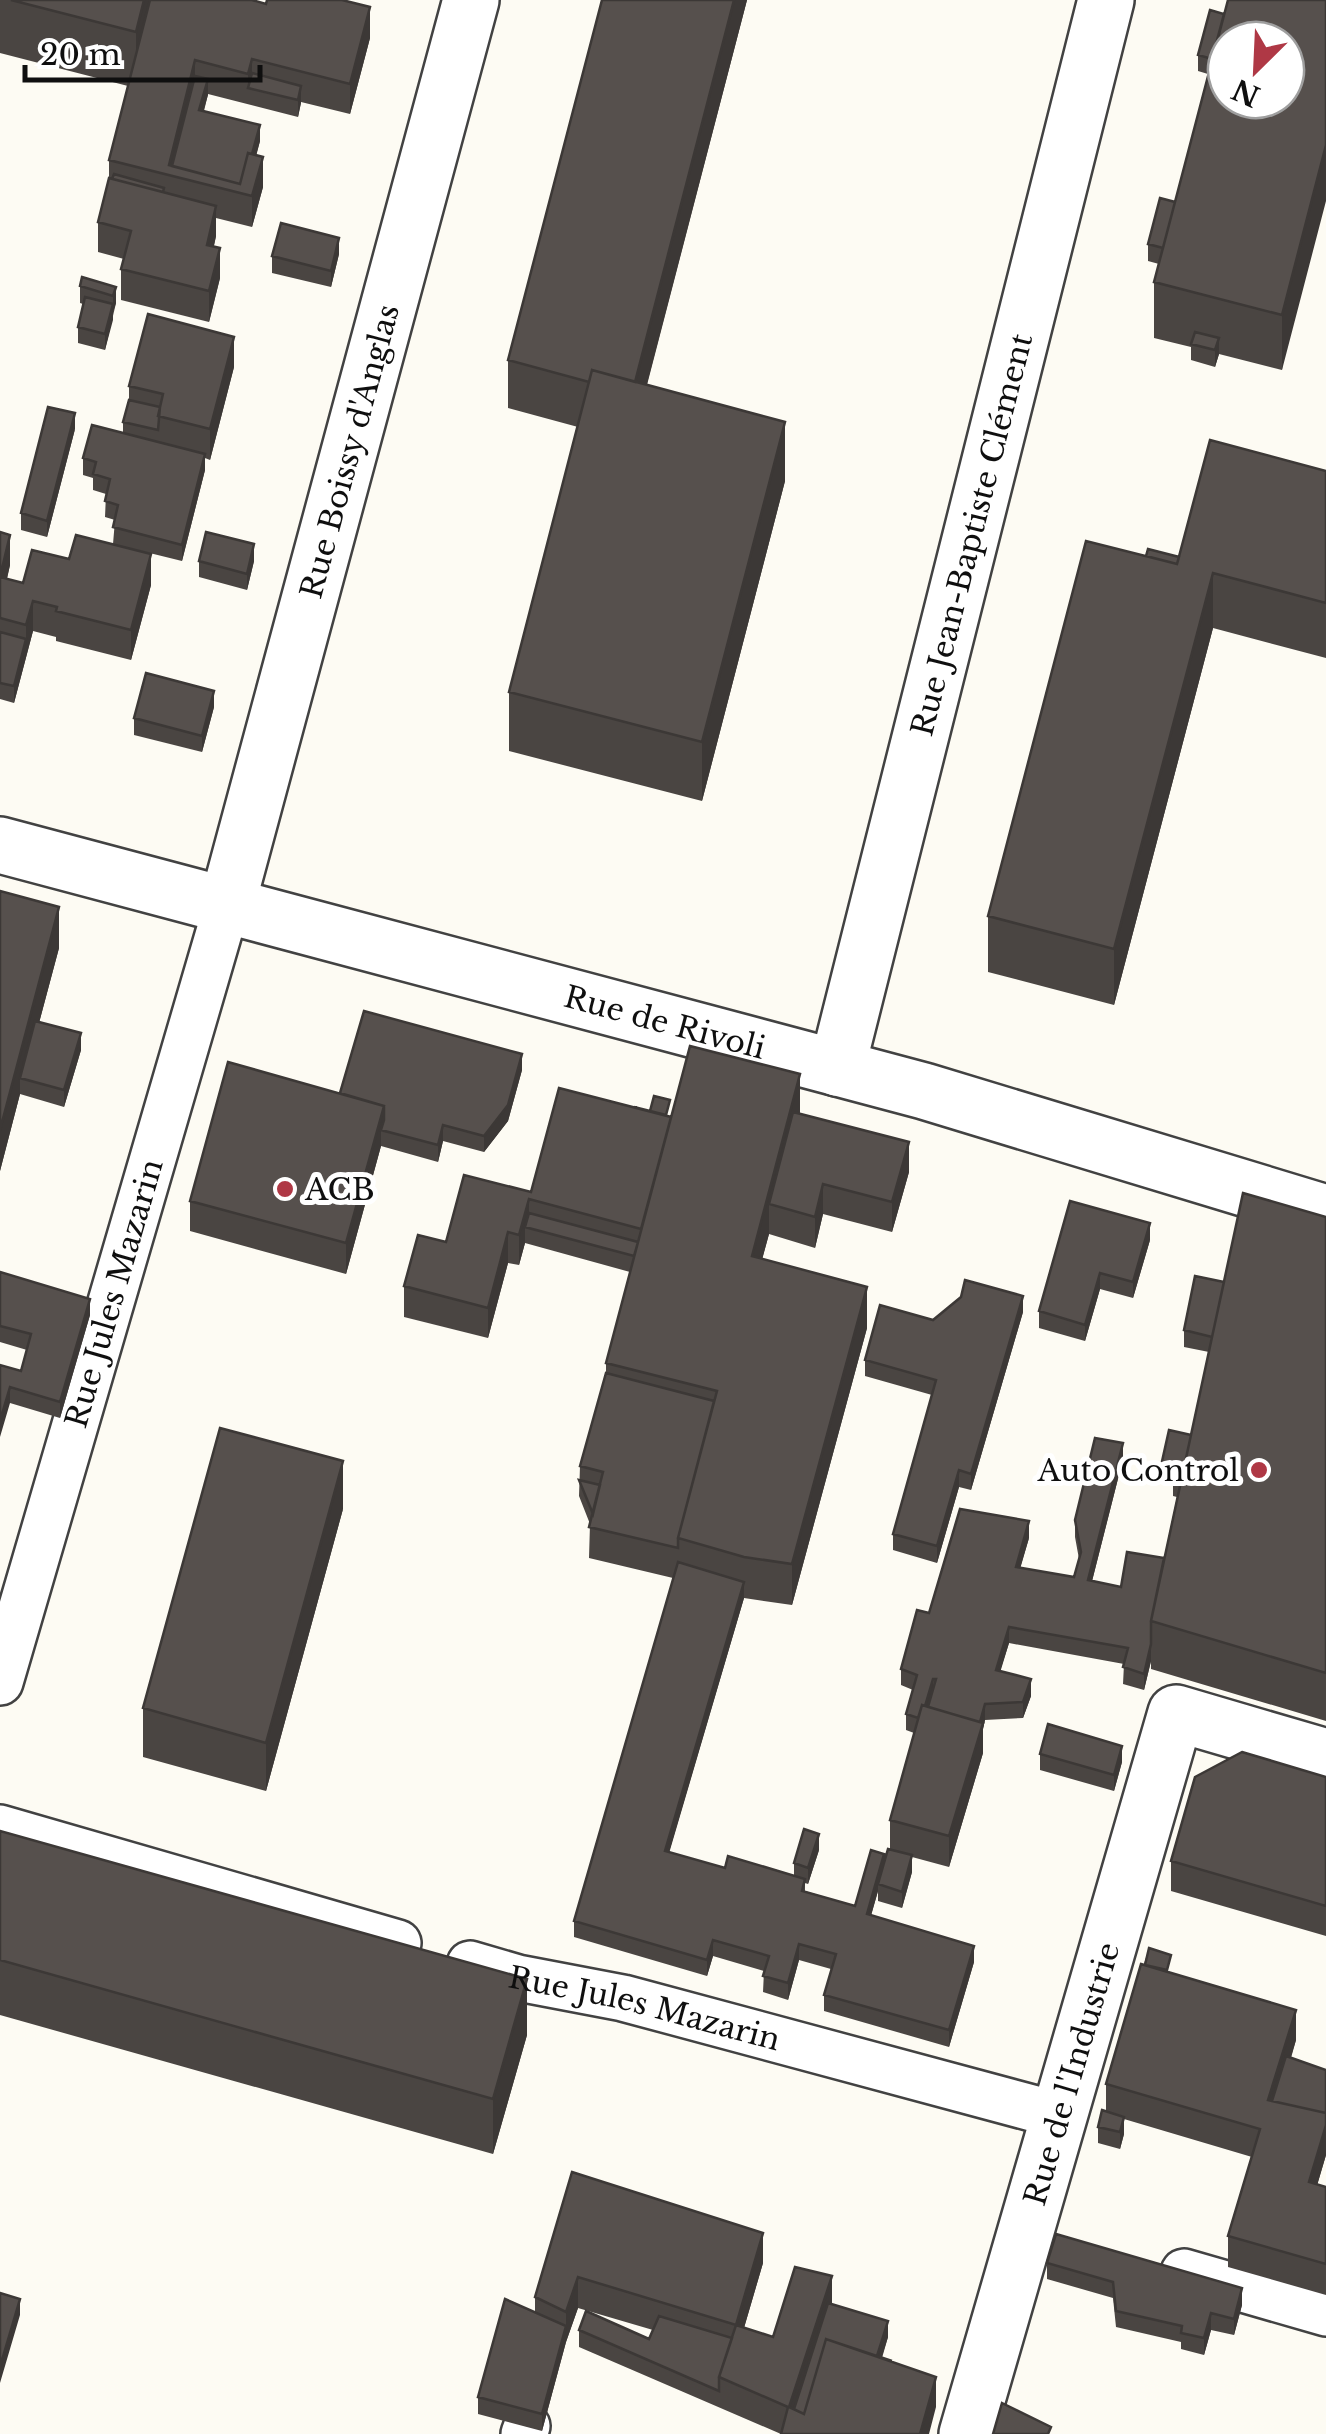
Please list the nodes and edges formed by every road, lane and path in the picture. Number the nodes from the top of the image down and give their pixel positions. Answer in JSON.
{"nodes":[{"id":1,"x":471,"y":0,"type":"edge"},
{"id":2,"x":1106,"y":0,"type":"edge"},
{"id":3,"x":0,"y":845,"type":"edge"},
{"id":4,"x":227,"y":905,"type":"junction"},
{"id":5,"x":837,"y":1068,"type":"junction"},
{"id":6,"x":1326,"y":1213,"type":"edge"},
{"id":7,"x":0,"y":1682,"type":"edge"},
{"id":8,"x":1326,"y":1757,"type":"edge"},
{"id":9,"x":0,"y":1828,"type":"edge"},
{"id":10,"x":1058,"y":2116,"type":"junction"},
{"id":11,"x":1138,"y":2259,"type":"edge"},
{"id":12,"x":1326,"y":2313,"type":"edge"},
{"id":13,"x":967,"y":2434,"type":"edge"}],
"edges":[{"from":1,"to":4,"type":"street","name":"Rue Boissy d'Anglas"},
{"from":2,"to":5,"type":"street","name":"Rue Jean-Baptiste Clément"},
{"from":3,"to":4,"type":"street","name":"Rue de Rivoli"},
{"from":4,"to":5,"type":"street","name":"Rue de Rivoli"},
{"from":4,"to":7,"type":"lane","name":"Rue Jules Mazarin"},
{"from":5,"to":6,"type":"street","name":"Rue de Rivoli"},
{"from":8,"to":10,"type":"street","name":"Rue de l'Industrie"},
{"from":9,"to":10,"type":"lane","name":"Rue Jules Mazarin"},
{"from":10,"to":13,"type":"street","name":"Rue de l'Industrie"},
{"from":11,"to":12,"type":"lane"}]}
